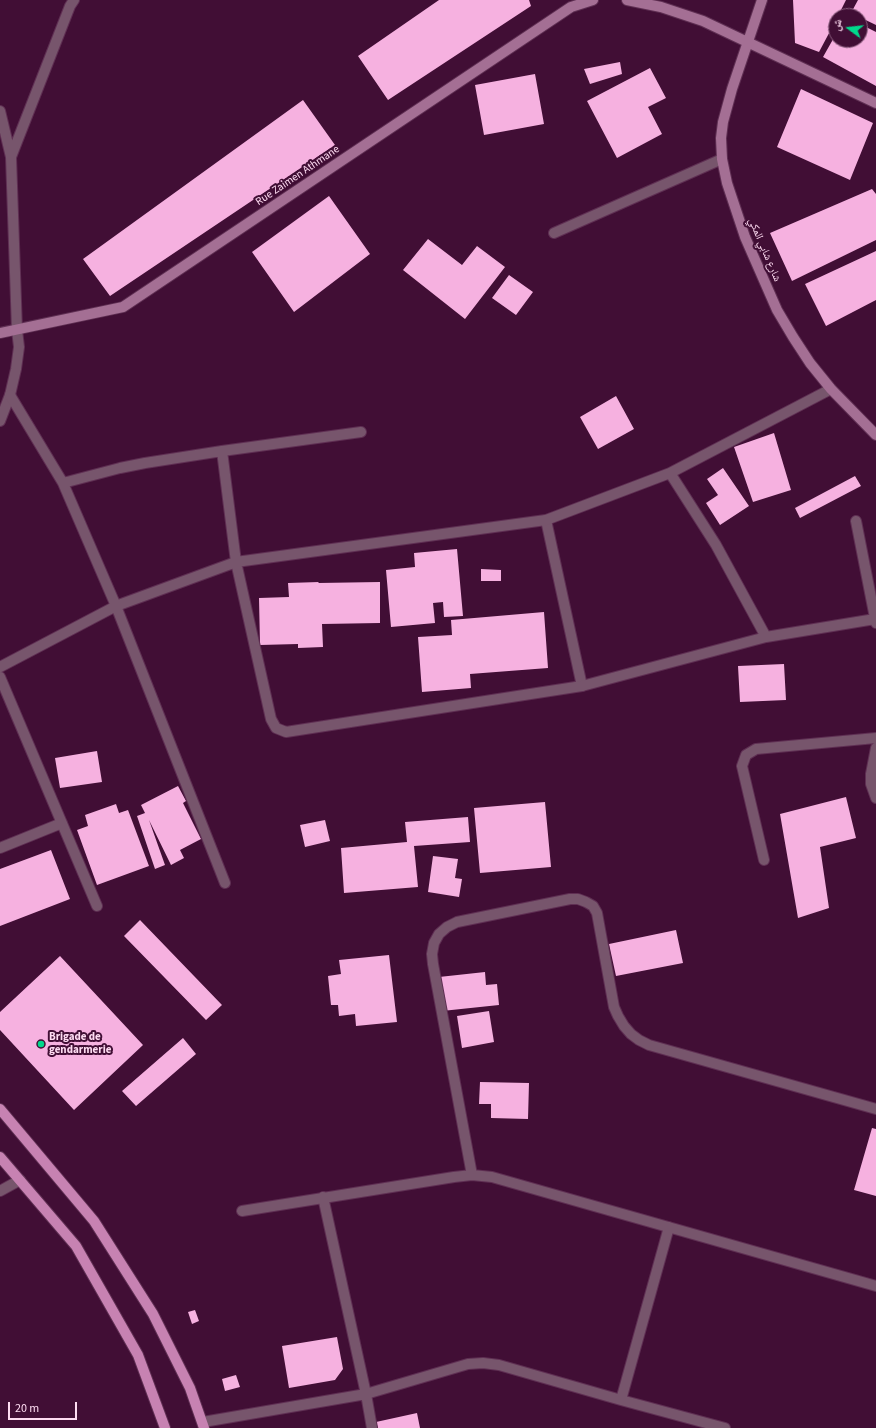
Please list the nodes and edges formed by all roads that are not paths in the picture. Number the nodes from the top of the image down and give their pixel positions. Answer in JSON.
{"nodes":[{"id":1,"x":592,"y":0,"type":"edge"},
{"id":2,"x":627,"y":0,"type":"edge"},
{"id":3,"x":762,"y":0,"type":"edge"},
{"id":4,"x":70,"y":2,"type":"edge"},
{"id":5,"x":749,"y":43,"type":"junction"},
{"id":6,"x":876,"y":103,"type":"edge"},
{"id":7,"x":0,"y":111,"type":"edge"},
{"id":8,"x":11,"y":157,"type":"junction"},
{"id":9,"x":722,"y":159,"type":"junction"},
{"id":10,"x":554,"y":233,"type":"dead end"},
{"id":11,"x":17,"y":330,"type":"junction"},
{"id":12,"x":0,"y":333,"type":"edge"},
{"id":13,"x":831,"y":389,"type":"junction"},
{"id":14,"x":10,"y":395,"type":"junction"},
{"id":15,"x":0,"y":421,"type":"edge"},
{"id":16,"x":361,"y":432,"type":"dead end"},
{"id":17,"x":876,"y":435,"type":"edge"},
{"id":18,"x":222,"y":451,"type":"junction"},
{"id":19,"x":670,"y":473,"type":"junction"},
{"id":20,"x":63,"y":483,"type":"junction"},
{"id":21,"x":546,"y":520,"type":"junction"},
{"id":22,"x":856,"y":521,"type":"dead end"},
{"id":23,"x":236,"y":562,"type":"junction"},
{"id":24,"x":116,"y":606,"type":"junction"},
{"id":25,"x":876,"y":621,"type":"edge"},
{"id":26,"x":766,"y":637,"type":"junction"},
{"id":27,"x":0,"y":667,"type":"edge"},
{"id":28,"x":0,"y":677,"type":"edge"},
{"id":29,"x":582,"y":686,"type":"junction"},
{"id":30,"x":2,"y":689,"type":"edge"},
{"id":31,"x":876,"y":738,"type":"edge"},
{"id":32,"x":876,"y":748,"type":"edge"},
{"id":33,"x":876,"y":798,"type":"edge"},
{"id":34,"x":62,"y":823,"type":"junction"},
{"id":35,"x":0,"y":848,"type":"edge"},
{"id":36,"x":764,"y":860,"type":"dead end"},
{"id":37,"x":225,"y":883,"type":"dead end"},
{"id":38,"x":97,"y":906,"type":"dead end"},
{"id":39,"x":0,"y":1109,"type":"edge"},
{"id":40,"x":876,"y":1109,"type":"edge"},
{"id":41,"x":0,"y":1157,"type":"edge"},
{"id":42,"x":472,"y":1175,"type":"junction"},
{"id":43,"x":20,"y":1180,"type":"junction"},
{"id":44,"x":0,"y":1191,"type":"edge"},
{"id":45,"x":323,"y":1198,"type":"junction"},
{"id":46,"x":242,"y":1211,"type":"dead end"},
{"id":47,"x":669,"y":1227,"type":"junction"},
{"id":48,"x":876,"y":1286,"type":"edge"},
{"id":49,"x":366,"y":1394,"type":"junction"},
{"id":50,"x":621,"y":1400,"type":"junction"},
{"id":51,"x":204,"y":1425,"type":"edge"},
{"id":52,"x":165,"y":1428,"type":"edge"},
{"id":53,"x":372,"y":1428,"type":"edge"},
{"id":54,"x":725,"y":1428,"type":"edge"}],
"edges":[{"from":1,"to":11,"type":"main road","name":"Rue Zaimen Athmane"},
{"from":2,"to":5,"type":"main road"},
{"from":3,"to":5,"type":"main road","name":"شارع شابي المكي"},
{"from":4,"to":8,"type":"street"},
{"from":5,"to":6,"type":"main road"},
{"from":5,"to":9,"type":"main road","name":"شارع شابي المكي"},
{"from":7,"to":8,"type":"street"},
{"from":8,"to":11,"type":"street"},
{"from":9,"to":10,"type":"street"},
{"from":9,"to":13,"type":"main road","name":"شارع شابي المكي"},
{"from":11,"to":12,"type":"main road","name":"Rue Zaimen Athmane"},
{"from":11,"to":14,"type":"street"},
{"from":13,"to":17,"type":"main road","name":"شارع شابي المكي"},
{"from":13,"to":19,"type":"street"},
{"from":14,"to":15,"type":"street"},
{"from":14,"to":20,"type":"street"},
{"from":16,"to":18,"type":"street"},
{"from":18,"to":20,"type":"street"},
{"from":18,"to":23,"type":"street"},
{"from":19,"to":21,"type":"street"},
{"from":19,"to":26,"type":"street"},
{"from":20,"to":24,"type":"street"},
{"from":21,"to":23,"type":"street"},
{"from":21,"to":29,"type":"street"},
{"from":22,"to":25,"type":"street"},
{"from":23,"to":24,"type":"street"},
{"from":23,"to":29,"type":"street"},
{"from":24,"to":27,"type":"street"},
{"from":24,"to":37,"type":"street"},
{"from":25,"to":26,"type":"street"},
{"from":26,"to":29,"type":"street"},
{"from":28,"to":30,"type":"street"},
{"from":30,"to":34,"type":"street"},
{"from":31,"to":36,"type":"street"},
{"from":32,"to":33,"type":"street"},
{"from":34,"to":35,"type":"street"},
{"from":34,"to":38,"type":"street"},
{"from":39,"to":51,"type":"main road"},
{"from":40,"to":42,"type":"street"},
{"from":41,"to":43,"type":"main road"},
{"from":42,"to":45,"type":"street"},
{"from":42,"to":47,"type":"street"},
{"from":43,"to":44,"type":"street"},
{"from":43,"to":52,"type":"main road"},
{"from":45,"to":46,"type":"street"},
{"from":45,"to":49,"type":"street"},
{"from":47,"to":48,"type":"street"},
{"from":47,"to":50,"type":"street"},
{"from":49,"to":50,"type":"street"},
{"from":49,"to":51,"type":"street"},
{"from":49,"to":53,"type":"street"},
{"from":50,"to":54,"type":"street"}]}
